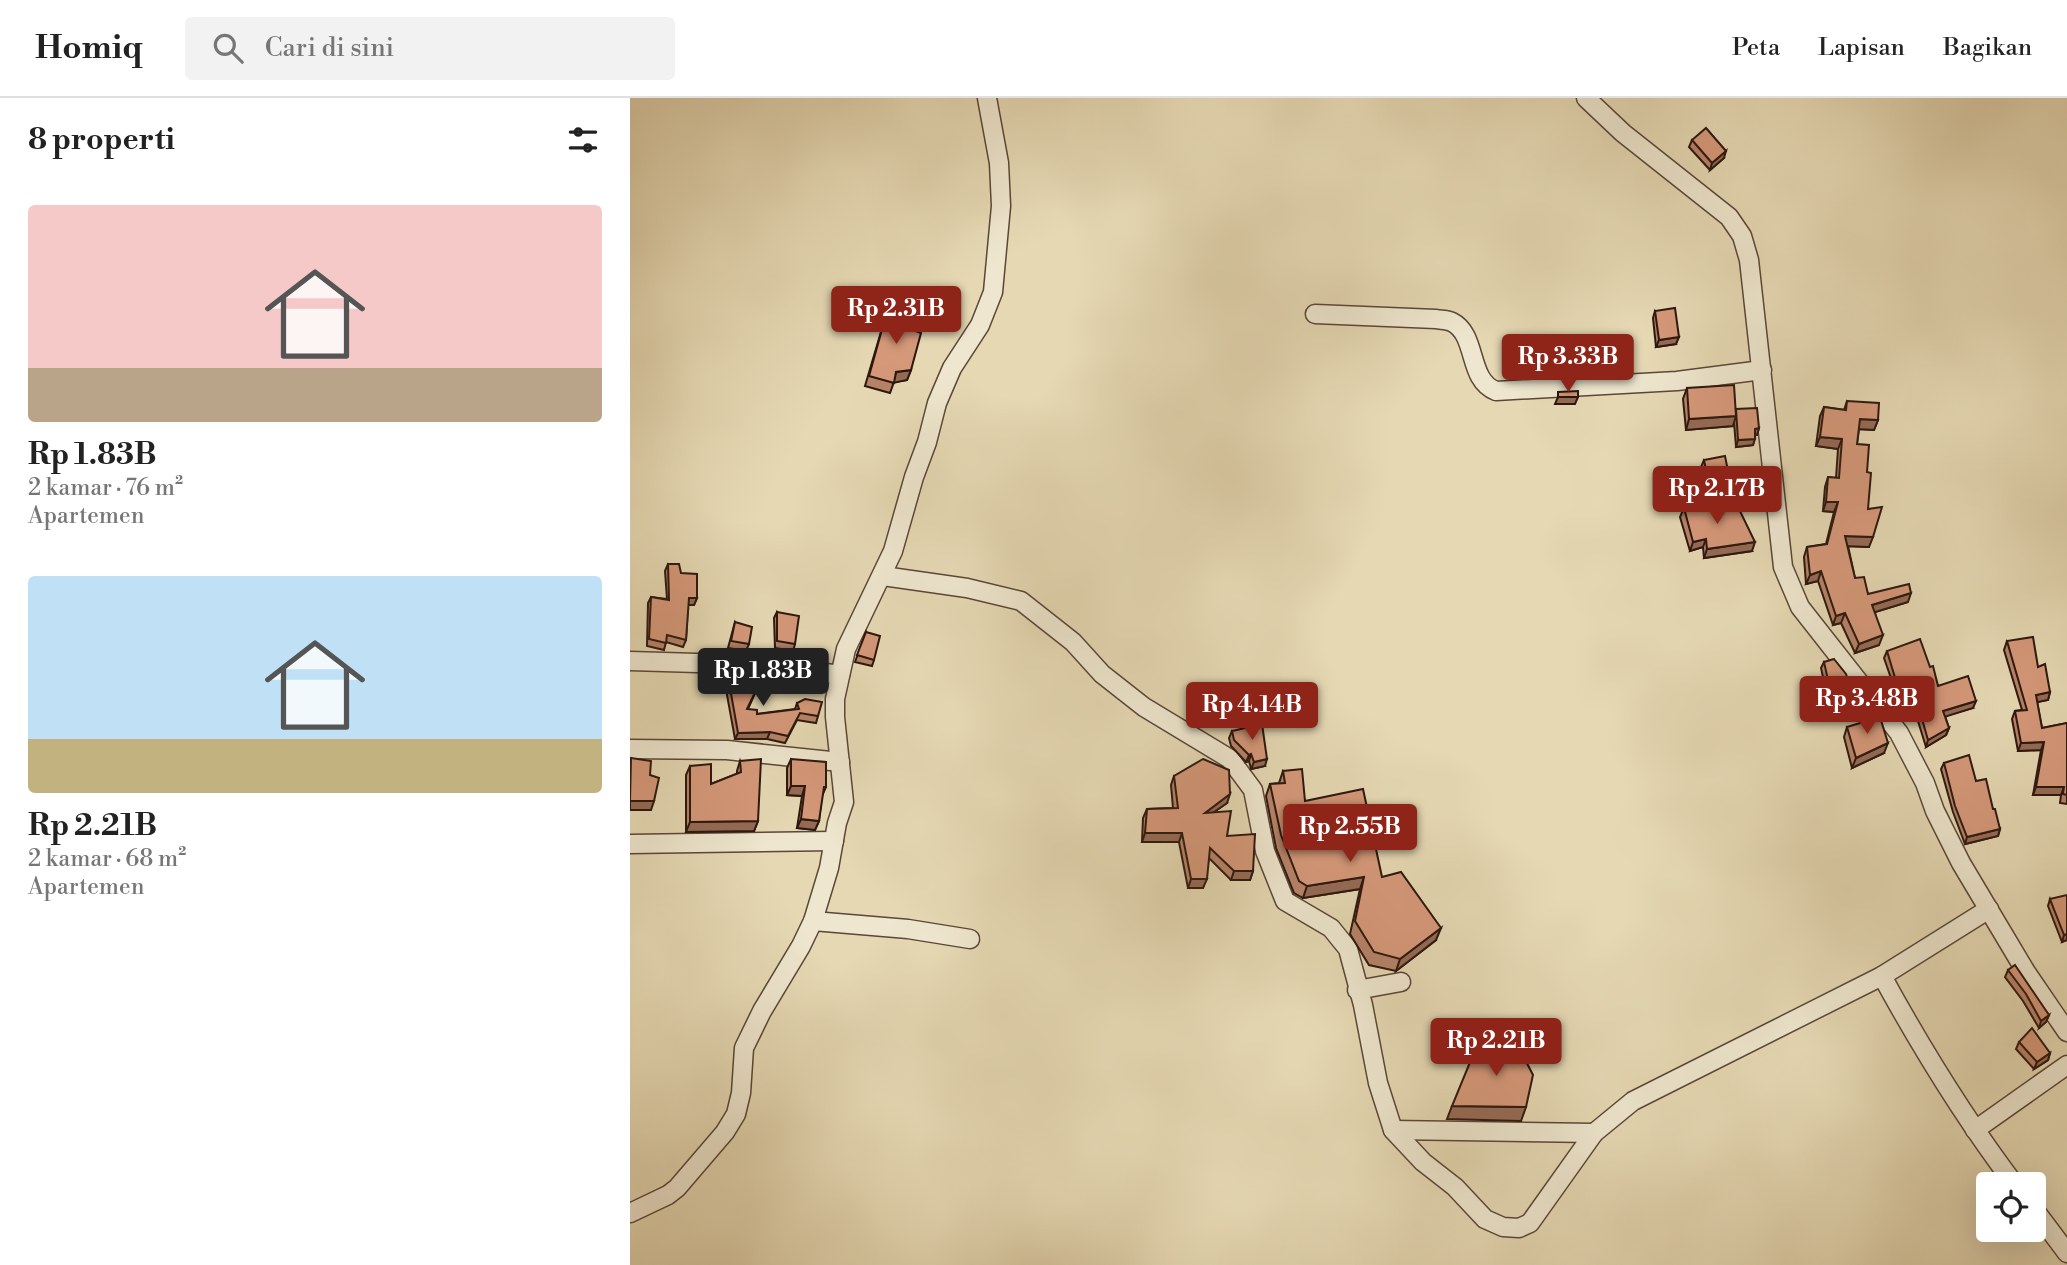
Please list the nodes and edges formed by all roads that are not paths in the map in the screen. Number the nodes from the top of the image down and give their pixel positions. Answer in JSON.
{"nodes":[{"id":1,"x":987,"y":98,"type":"edge"},
{"id":2,"x":1586,"y":98,"type":"edge"},
{"id":3,"x":1315,"y":314,"type":"dead end"},
{"id":4,"x":1762,"y":370,"type":"junction"},
{"id":5,"x":883,"y":576,"type":"junction"},
{"id":6,"x":630,"y":661,"type":"edge"},
{"id":7,"x":840,"y":675,"type":"junction"},
{"id":8,"x":630,"y":749,"type":"edge"},
{"id":9,"x":840,"y":762,"type":"junction"},
{"id":10,"x":834,"y":841,"type":"junction"},
{"id":11,"x":630,"y":844,"type":"edge"},
{"id":12,"x":1989,"y":909,"type":"junction"},
{"id":13,"x":813,"y":921,"type":"junction"},
{"id":14,"x":970,"y":939,"type":"dead end"},
{"id":15,"x":1882,"y":976,"type":"junction"},
{"id":16,"x":1401,"y":982,"type":"dead end"},
{"id":17,"x":1357,"y":990,"type":"junction"},
{"id":18,"x":2067,"y":1032,"type":"edge"},
{"id":19,"x":2067,"y":1065,"type":"edge"},
{"id":20,"x":1394,"y":1130,"type":"junction"},
{"id":21,"x":1975,"y":1130,"type":"junction"},
{"id":22,"x":1594,"y":1133,"type":"junction"},
{"id":23,"x":2006,"y":1172,"type":"edge"},
{"id":24,"x":630,"y":1213,"type":"edge"},
{"id":25,"x":2046,"y":1225,"type":"edge"},
{"id":26,"x":2067,"y":1252,"type":"edge"}],
"edges":[{"from":1,"to":5,"type":"street"},
{"from":2,"to":4,"type":"street"},
{"from":3,"to":4,"type":"street"},
{"from":4,"to":12,"type":"street"},
{"from":5,"to":7,"type":"street"},
{"from":5,"to":17,"type":"street"},
{"from":6,"to":7,"type":"street"},
{"from":7,"to":9,"type":"street"},
{"from":8,"to":9,"type":"street"},
{"from":9,"to":10,"type":"street"},
{"from":10,"to":11,"type":"street"},
{"from":10,"to":13,"type":"street"},
{"from":12,"to":15,"type":"street"},
{"from":12,"to":18,"type":"street"},
{"from":13,"to":14,"type":"street"},
{"from":13,"to":24,"type":"street"},
{"from":15,"to":21,"type":"street"},
{"from":15,"to":22,"type":"street"},
{"from":16,"to":17,"type":"street"},
{"from":17,"to":20,"type":"street"},
{"from":19,"to":21,"type":"street"},
{"from":20,"to":22,"type":"street"},
{"from":20,"to":22,"type":"street"},
{"from":21,"to":23,"type":"street"},
{"from":25,"to":26,"type":"street"}]}
